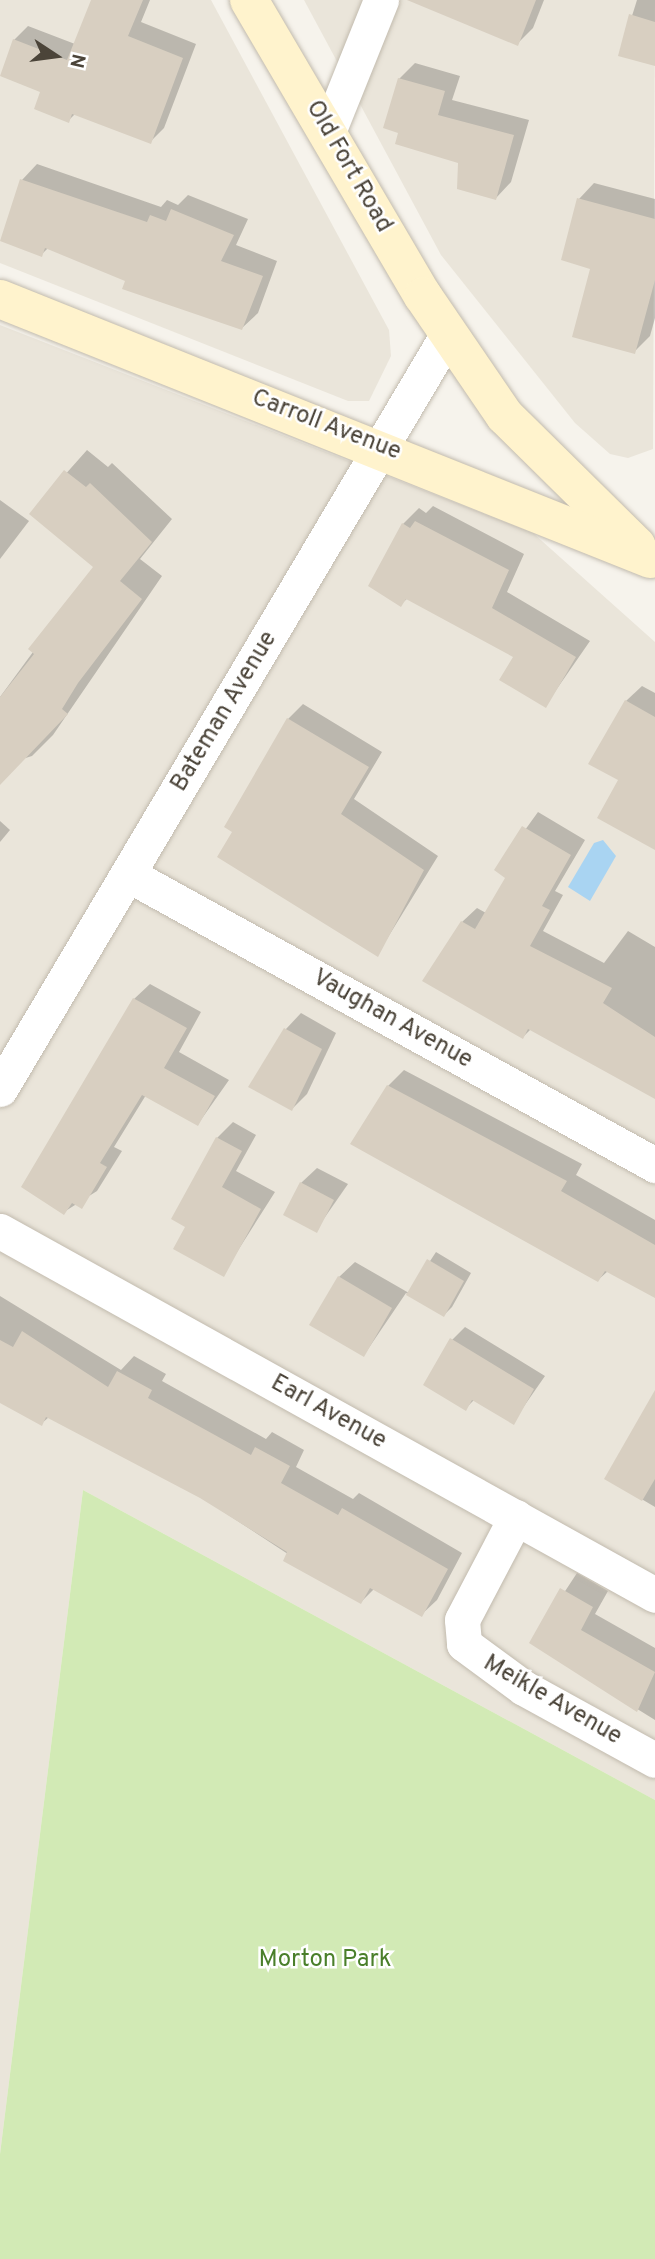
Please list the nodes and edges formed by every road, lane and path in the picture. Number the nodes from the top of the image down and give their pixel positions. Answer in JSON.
{"nodes":[{"id":1,"x":249,"y":0,"type":"edge"},
{"id":2,"x":381,"y":0,"type":"edge"},
{"id":3,"x":328,"y":132,"type":"junction"},
{"id":4,"x":0,"y":299,"type":"edge"},
{"id":5,"x":448,"y":334,"type":"junction"},
{"id":6,"x":382,"y":447,"type":"junction"},
{"id":7,"x":653,"y":556,"type":"edge"},
{"id":8,"x":129,"y":875,"type":"junction"},
{"id":9,"x":0,"y":1089,"type":"edge"},
{"id":10,"x":655,"y":1165,"type":"edge"},
{"id":11,"x":0,"y":1231,"type":"edge"},
{"id":12,"x":516,"y":1517,"type":"junction"},
{"id":13,"x":655,"y":1595,"type":"edge"},
{"id":14,"x":655,"y":1760,"type":"edge"}],
"edges":[{"from":1,"to":3,"type":"street","name":"Old Fort Road"},
{"from":2,"to":3,"type":"street"},
{"from":3,"to":5,"type":"street","name":"Old Fort Road"},
{"from":4,"to":6,"type":"street","name":"Carroll Avenue"},
{"from":5,"to":6,"type":"street","name":"Bateman Avenue"},
{"from":5,"to":7,"type":"street","name":"Carroll Avenue"},
{"from":6,"to":7,"type":"street","name":"Carroll Avenue"},
{"from":6,"to":8,"type":"street","name":"Bateman Avenue"},
{"from":8,"to":9,"type":"street","name":"Bateman Avenue"},
{"from":8,"to":10,"type":"street","name":"Vaughan Avenue"},
{"from":11,"to":12,"type":"street","name":"Earl Avenue"},
{"from":12,"to":13,"type":"street","name":"Earl Avenue"},
{"from":12,"to":14,"type":"street","name":"Meikle Avenue"}]}
